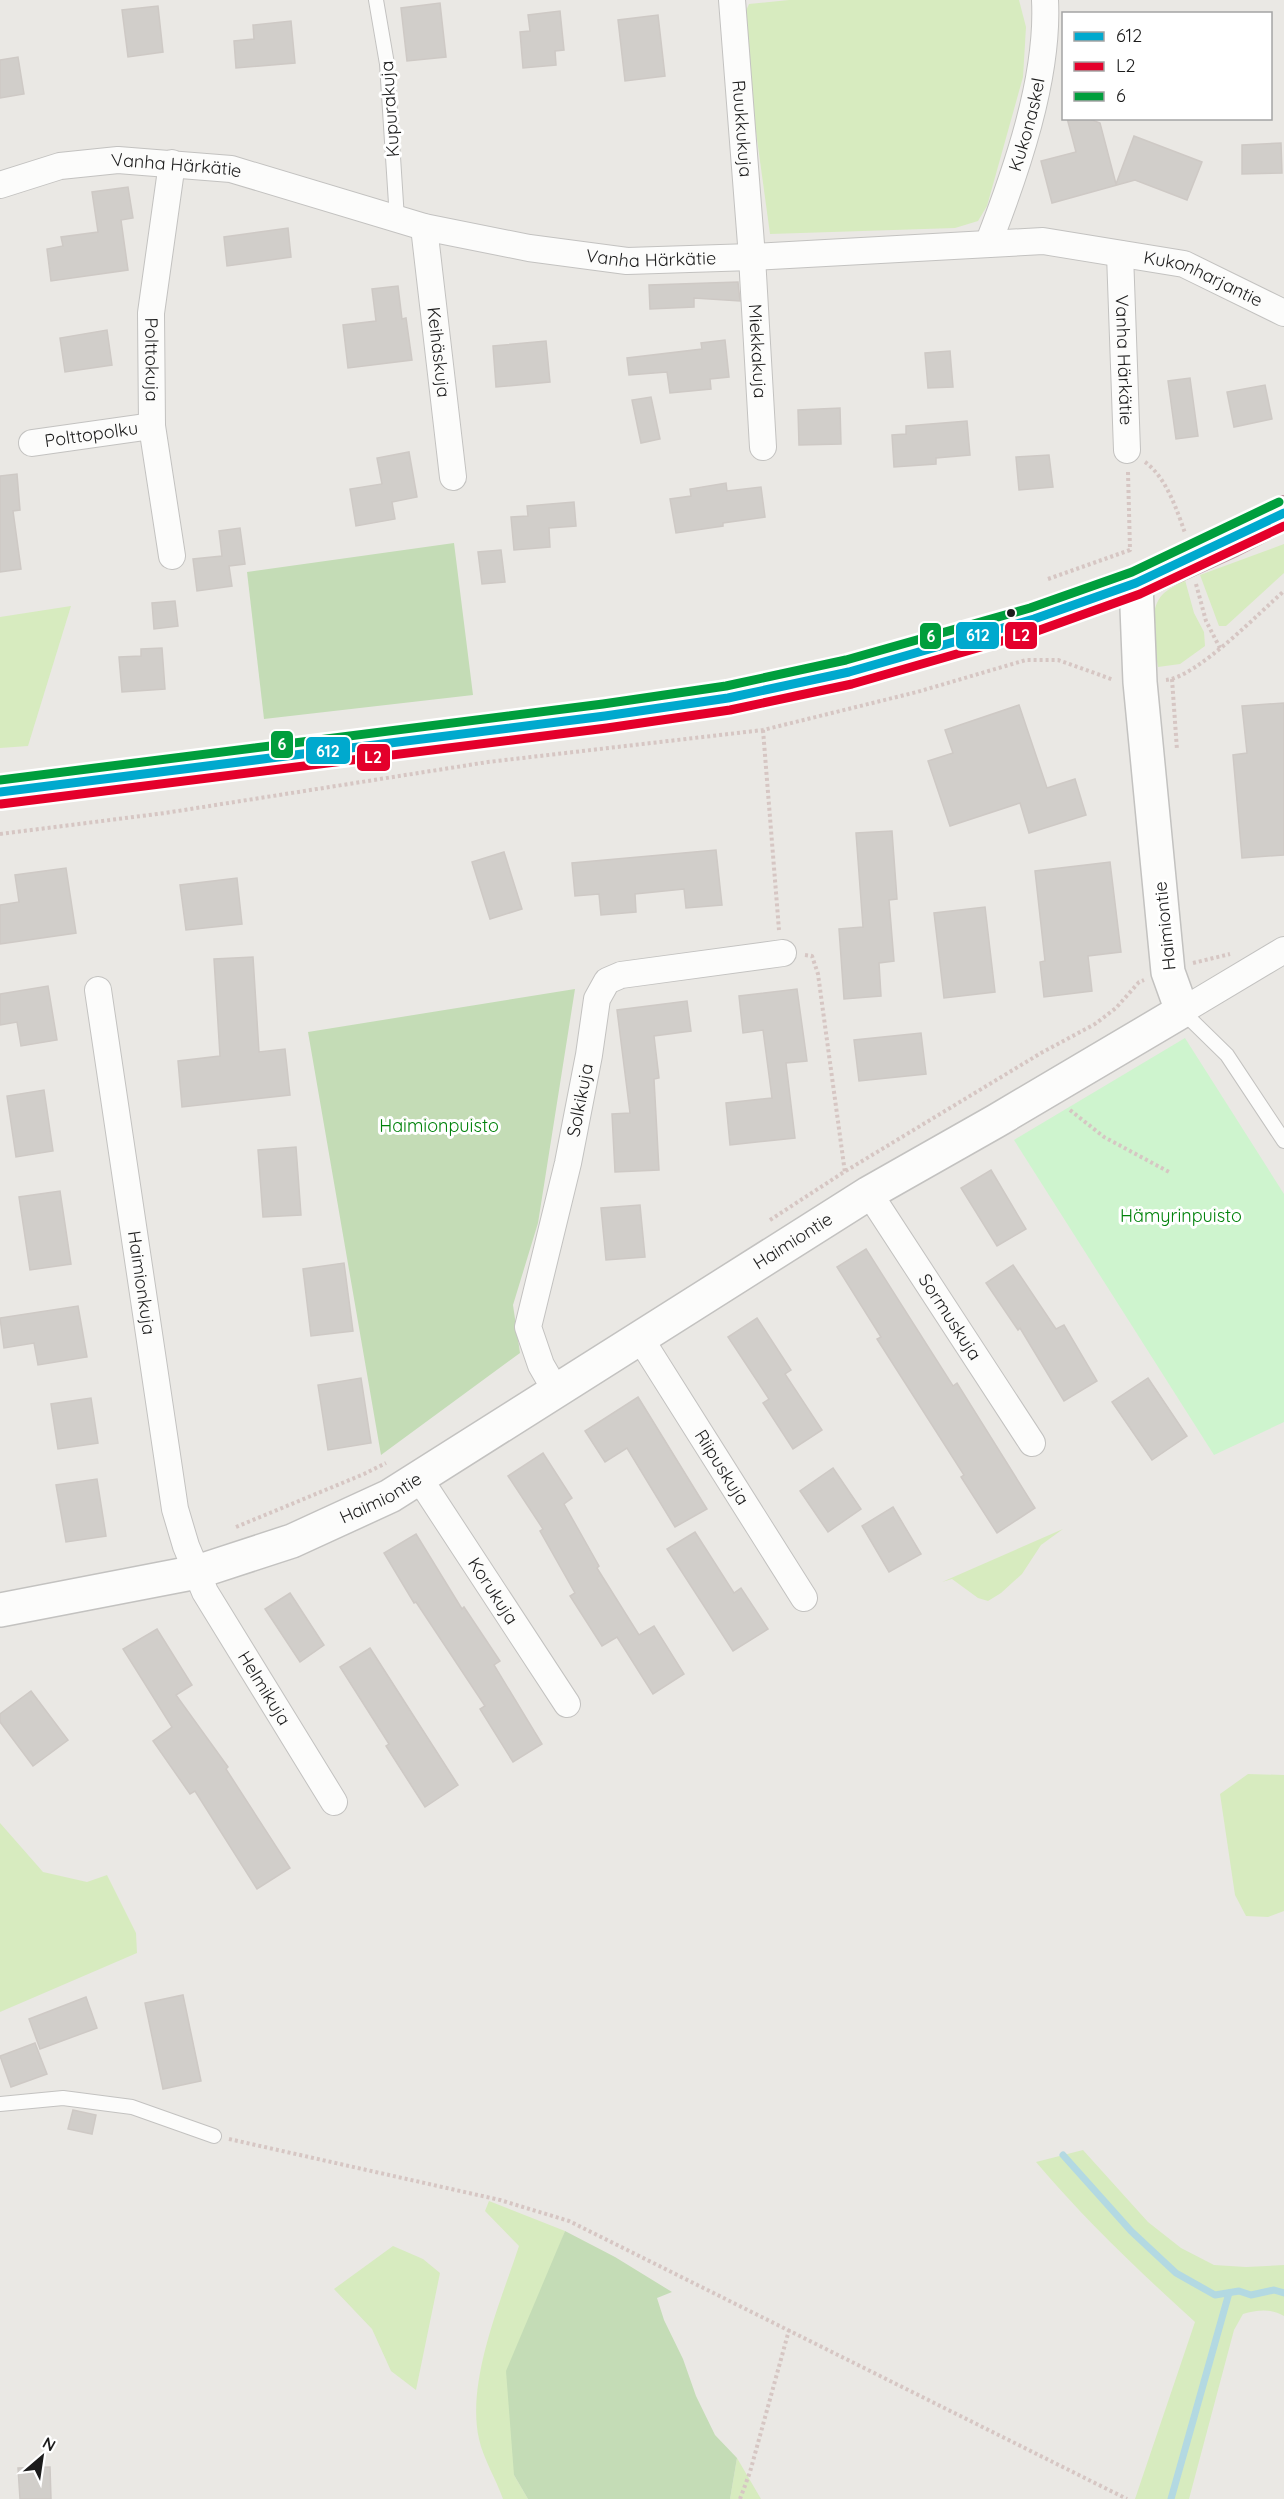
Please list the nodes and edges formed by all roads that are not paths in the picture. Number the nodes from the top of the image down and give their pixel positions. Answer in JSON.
{"nodes":[{"id":1,"x":376,"y":0,"type":"edge"},
{"id":2,"x":732,"y":0,"type":"edge"},
{"id":3,"x":1045,"y":0,"type":"edge"},
{"id":4,"x":172,"y":163,"type":"junction"},
{"id":5,"x":0,"y":185,"type":"edge"},
{"id":6,"x":397,"y":219,"type":"junction"},
{"id":7,"x":424,"y":226,"type":"junction"},
{"id":8,"x":988,"y":244,"type":"junction"},
{"id":9,"x":1120,"y":254,"type":"junction"},
{"id":10,"x":752,"y":257,"type":"junction"},
{"id":11,"x":1284,"y":313,"type":"edge"},
{"id":12,"x":152,"y":426,"type":"junction"},
{"id":13,"x":32,"y":443,"type":"dead end"},
{"id":14,"x":763,"y":447,"type":"dead end"},
{"id":15,"x":1127,"y":450,"type":"road end"},
{"id":16,"x":453,"y":477,"type":"dead end"},
{"id":17,"x":1284,"y":513,"type":"edge"},
{"id":18,"x":172,"y":556,"type":"dead end"},
{"id":19,"x":1136,"y":583,"type":"junction"},
{"id":20,"x":0,"y":792,"type":"edge"},
{"id":21,"x":1284,"y":950,"type":"edge"},
{"id":22,"x":783,"y":953,"type":"dead end"},
{"id":23,"x":98,"y":990,"type":"dead end"},
{"id":24,"x":1182,"y":1011,"type":"junction"},
{"id":25,"x":1284,"y":1141,"type":"edge"},
{"id":26,"x":869,"y":1193,"type":"junction"},
{"id":27,"x":640,"y":1338,"type":"junction"},
{"id":28,"x":556,"y":1391,"type":"junction"},
{"id":29,"x":1032,"y":1443,"type":"dead end"},
{"id":30,"x":406,"y":1468,"type":"junction"},
{"id":31,"x":196,"y":1572,"type":"junction"},
{"id":32,"x":804,"y":1598,"type":"dead end"},
{"id":33,"x":0,"y":1610,"type":"edge"},
{"id":34,"x":567,"y":1704,"type":"dead end"},
{"id":35,"x":334,"y":1802,"type":"dead end"},
{"id":36,"x":0,"y":2103,"type":"edge"},
{"id":37,"x":214,"y":2136,"type":"road end"}],
"edges":[{"from":1,"to":6,"type":"lane","name":"Kupurakuja"},
{"from":2,"to":10,"type":"street","name":"Ruukkukuja"},
{"from":3,"to":8,"type":"street","name":"Kukonaskel"},
{"from":4,"to":5,"type":"street","name":"Vanha Härkätie"},
{"from":4,"to":6,"type":"street","name":"Vanha Härkätie"},
{"from":4,"to":12,"type":"street","name":"Polttokuja"},
{"from":6,"to":7,"type":"street","name":"Vanha Härkätie"},
{"from":7,"to":10,"type":"street","name":"Vanha Härkätie"},
{"from":7,"to":16,"type":"street","name":"Keihäskuja"},
{"from":8,"to":9,"type":"street","name":"Vanha Härkätie"},
{"from":8,"to":10,"type":"street","name":"Vanha Härkätie"},
{"from":9,"to":11,"type":"street","name":"Kukonharjantie"},
{"from":9,"to":15,"type":"street","name":"Vanha Härkätie"},
{"from":10,"to":14,"type":"street","name":"Miekkakuja"},
{"from":12,"to":13,"type":"street","name":"Polttopolku"},
{"from":12,"to":18,"type":"street","name":"Polttokuja"},
{"from":17,"to":19,"type":"highway"},
{"from":19,"to":20,"type":"highway"},
{"from":19,"to":24,"type":"street","name":"Haimiontie"},
{"from":21,"to":24,"type":"street"},
{"from":22,"to":28,"type":"street","name":"Solkikuja"},
{"from":23,"to":31,"type":"street","name":"Haimionkuja"},
{"from":24,"to":25,"type":"lane"},
{"from":24,"to":26,"type":"street","name":"Haimiontie"},
{"from":26,"to":27,"type":"street","name":"Haimiontie"},
{"from":26,"to":29,"type":"street","name":"Sormuskuja"},
{"from":27,"to":28,"type":"street","name":"Haimiontie"},
{"from":27,"to":32,"type":"street","name":"Riipuskuja"},
{"from":28,"to":30,"type":"street","name":"Haimiontie"},
{"from":30,"to":31,"type":"street","name":"Haimiontie"},
{"from":30,"to":34,"type":"street","name":"Korukuja"},
{"from":31,"to":33,"type":"street","name":"Haimiontie"},
{"from":31,"to":35,"type":"street","name":"Helmikuja"},
{"from":36,"to":37,"type":"lane"}]}
